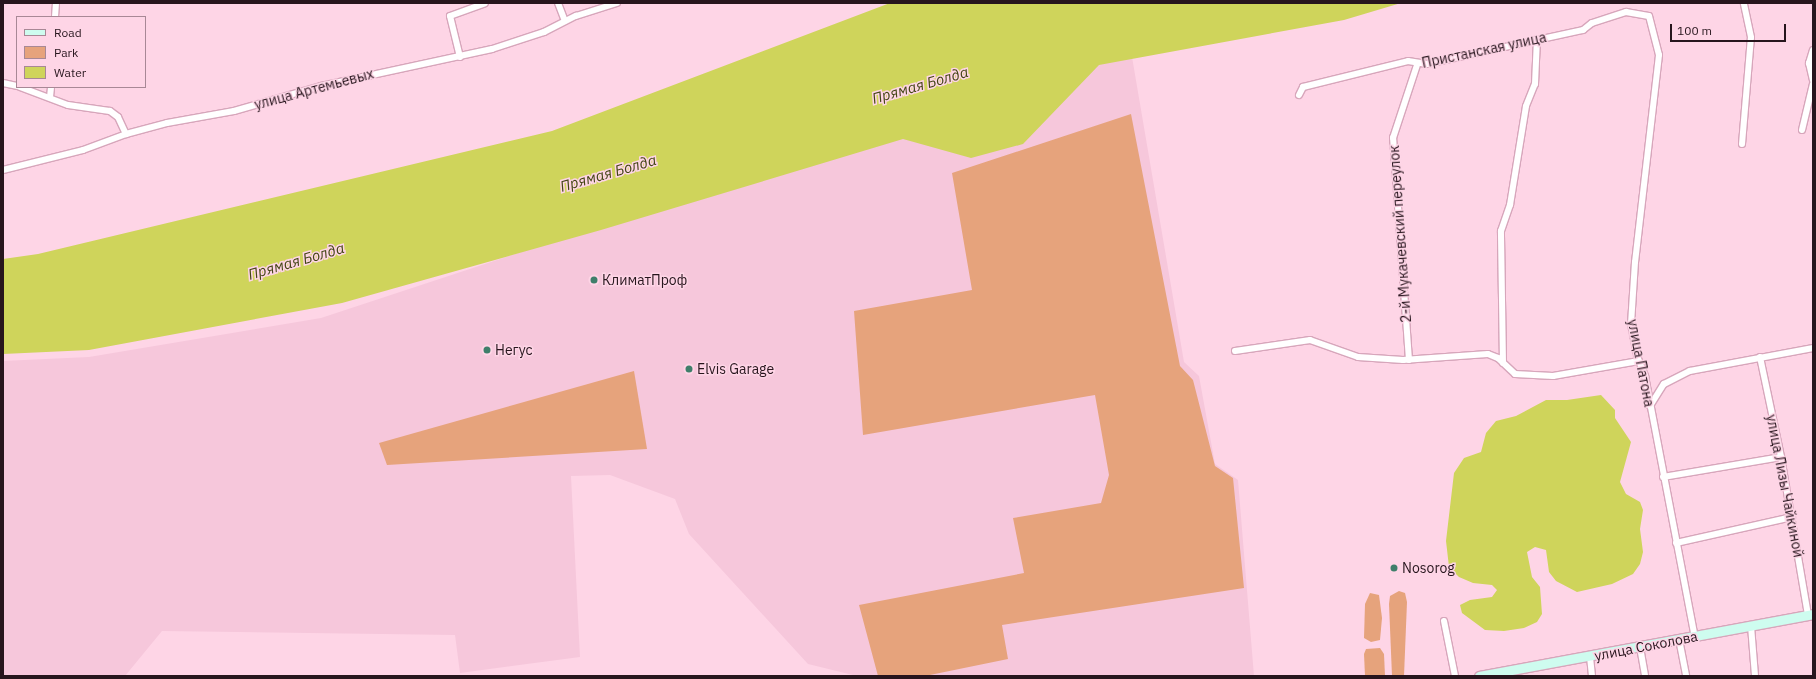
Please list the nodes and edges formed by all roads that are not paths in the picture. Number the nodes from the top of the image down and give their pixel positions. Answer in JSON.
{"nodes":[{"id":1,"x":56,"y":3,"type":"edge"},
{"id":2,"x":486,"y":3,"type":"edge"},
{"id":3,"x":558,"y":3,"type":"edge"},
{"id":4,"x":617,"y":3,"type":"edge"},
{"id":5,"x":1744,"y":4,"type":"edge"},
{"id":6,"x":55,"y":16,"type":"edge"},
{"id":7,"x":1649,"y":16,"type":"joint"},
{"id":8,"x":565,"y":21,"type":"junction"},
{"id":9,"x":1537,"y":39,"type":"junction"},
{"id":10,"x":1813,"y":50,"type":"edge"},
{"id":11,"x":460,"y":57,"type":"junction"},
{"id":12,"x":1417,"y":64,"type":"junction"},
{"id":13,"x":3,"y":83,"type":"edge"},
{"id":14,"x":1813,"y":83,"type":"edge"},
{"id":15,"x":16,"y":86,"type":"edge"},
{"id":16,"x":23,"y":88,"type":"edge"},
{"id":17,"x":51,"y":88,"type":"edge"},
{"id":18,"x":1299,"y":95,"type":"dead end"},
{"id":19,"x":50,"y":97,"type":"junction"},
{"id":20,"x":1802,"y":130,"type":"dead end"},
{"id":21,"x":126,"y":134,"type":"junction"},
{"id":22,"x":1742,"y":144,"type":"dead end"},
{"id":23,"x":3,"y":170,"type":"edge"},
{"id":24,"x":1813,"y":348,"type":"edge"},
{"id":25,"x":1235,"y":351,"type":"dead end"},
{"id":26,"x":1760,"y":357,"type":"junction"},
{"id":27,"x":1409,"y":360,"type":"junction"},
{"id":28,"x":1639,"y":361,"type":"junction"},
{"id":29,"x":1503,"y":363,"type":"junction"},
{"id":30,"x":1650,"y":406,"type":"junction"},
{"id":31,"x":1781,"y":457,"type":"junction"},
{"id":32,"x":1663,"y":477,"type":"junction"},
{"id":33,"x":1792,"y":517,"type":"junction"},
{"id":34,"x":1676,"y":543,"type":"junction"},
{"id":35,"x":1811,"y":615,"type":"edge"},
{"id":36,"x":1444,"y":621,"type":"dead end"},
{"id":37,"x":1751,"y":626,"type":"junction"},
{"id":38,"x":1694,"y":637,"type":"junction"},
{"id":39,"x":1679,"y":640,"type":"junction"},
{"id":40,"x":1640,"y":647,"type":"junction"},
{"id":41,"x":1590,"y":657,"type":"junction"},
{"id":42,"x":1516,"y":672,"type":"edge"},
{"id":43,"x":1455,"y":676,"type":"edge"},
{"id":44,"x":1479,"y":676,"type":"edge"},
{"id":45,"x":1592,"y":676,"type":"edge"},
{"id":46,"x":1645,"y":676,"type":"edge"},
{"id":47,"x":1686,"y":676,"type":"edge"},
{"id":48,"x":1756,"y":676,"type":"edge"}],
"edges":[{"from":1,"to":6,"type":"street"},
{"from":2,"to":11,"type":"street"},
{"from":3,"to":8,"type":"street"},
{"from":4,"to":8,"type":"street","name":"улица Артемьевых"},
{"from":5,"to":22,"type":"street"},
{"from":7,"to":9,"type":"street","name":"Пристанская улица"},
{"from":7,"to":28,"type":"street","name":"улица Патона"},
{"from":8,"to":11,"type":"street","name":"улица Артемьевых"},
{"from":9,"to":12,"type":"street","name":"Пристанская улица"},
{"from":9,"to":29,"type":"street"},
{"from":10,"to":14,"type":"street"},
{"from":11,"to":21,"type":"street","name":"улица Артемьевых"},
{"from":12,"to":18,"type":"street","name":"Пристанская улица"},
{"from":12,"to":27,"type":"street","name":"2-й Мукачевский переулок"},
{"from":13,"to":15,"type":"street"},
{"from":14,"to":20,"type":"street"},
{"from":16,"to":19,"type":"street"},
{"from":17,"to":19,"type":"street"},
{"from":19,"to":21,"type":"street"},
{"from":21,"to":23,"type":"street","name":"улица Артемьевых"},
{"from":24,"to":26,"type":"street"},
{"from":25,"to":27,"type":"street"},
{"from":26,"to":30,"type":"street"},
{"from":26,"to":31,"type":"street","name":"улица Лизы Чайкиной"},
{"from":27,"to":29,"type":"street"},
{"from":28,"to":29,"type":"street"},
{"from":28,"to":30,"type":"street","name":"улица Патона"},
{"from":30,"to":32,"type":"street","name":"улица Патона"},
{"from":31,"to":32,"type":"street"},
{"from":31,"to":33,"type":"street","name":"улица Лизы Чайкиной"},
{"from":32,"to":34,"type":"street","name":"улица Патона"},
{"from":33,"to":34,"type":"street"},
{"from":33,"to":35,"type":"street","name":"улица Лизы Чайкиной"},
{"from":34,"to":38,"type":"street","name":"улица Патона"},
{"from":35,"to":37,"type":"main road","name":"улица Соколова"},
{"from":36,"to":43,"type":"street"},
{"from":37,"to":38,"type":"main road","name":"улица Соколова"},
{"from":37,"to":48,"type":"street"},
{"from":38,"to":39,"type":"main road","name":"улица Соколова"},
{"from":39,"to":40,"type":"main road","name":"улица Соколова"},
{"from":39,"to":47,"type":"street"},
{"from":40,"to":41,"type":"main road","name":"улица Соколова"},
{"from":40,"to":46,"type":"street"},
{"from":41,"to":42,"type":"main road","name":"улица Соколова"},
{"from":41,"to":45,"type":"street"},
{"from":42,"to":44,"type":"main road","name":"улица Соколова"}]}
